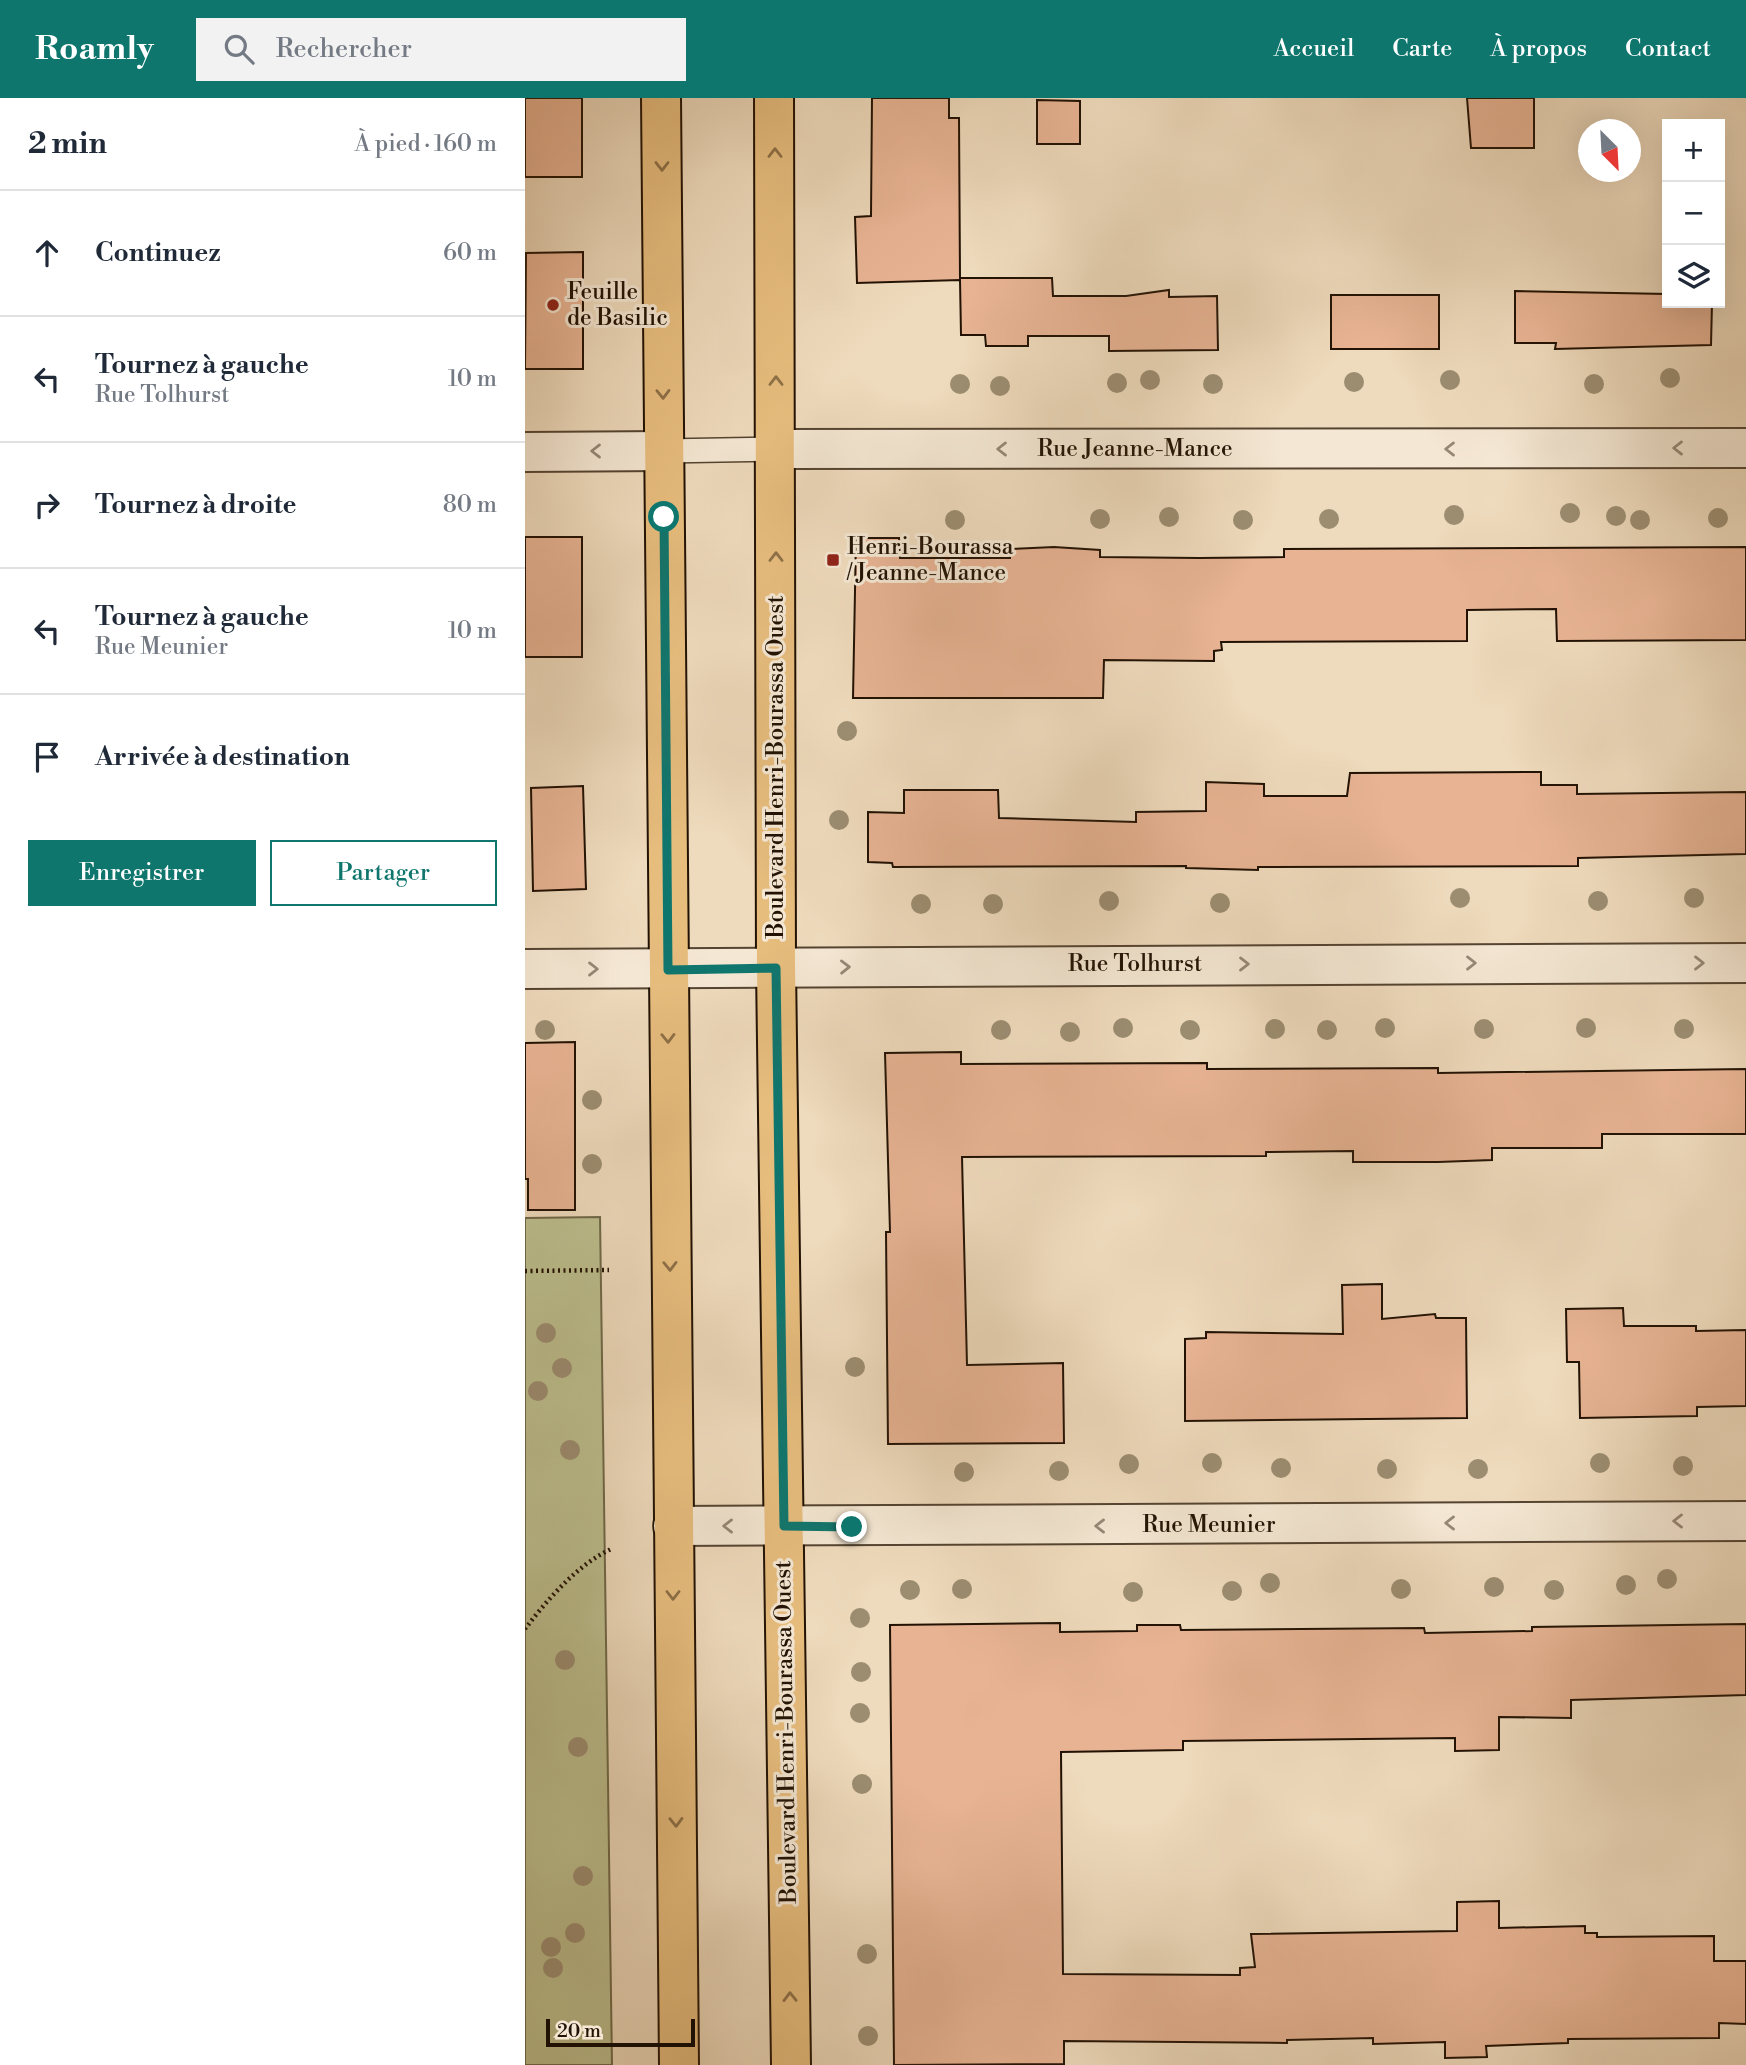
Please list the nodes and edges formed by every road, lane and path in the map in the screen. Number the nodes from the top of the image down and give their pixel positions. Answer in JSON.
{"nodes":[{"id":1,"x":661,"y":98,"type":"edge"},
{"id":2,"x":774,"y":98,"type":"edge"},
{"id":3,"x":1746,"y":448,"type":"edge"},
{"id":4,"x":777,"y":449,"type":"junction"},
{"id":5,"x":664,"y":451,"type":"junction"},
{"id":6,"x":525,"y":452,"type":"edge"},
{"id":7,"x":1746,"y":962,"type":"edge"},
{"id":8,"x":776,"y":968,"type":"junction"},
{"id":9,"x":525,"y":970,"type":"edge"},
{"id":10,"x":668,"y":970,"type":"junction"},
{"id":11,"x":609,"y":1270,"type":"dead end"},
{"id":12,"x":525,"y":1271,"type":"edge"},
{"id":13,"x":1746,"y":1521,"type":"edge"},
{"id":14,"x":673,"y":1526,"type":"junction"},
{"id":15,"x":784,"y":1526,"type":"junction"},
{"id":16,"x":611,"y":1549,"type":"dead end"},
{"id":17,"x":525,"y":1629,"type":"edge"},
{"id":18,"x":679,"y":2065,"type":"edge"},
{"id":19,"x":791,"y":2065,"type":"edge"}],
"edges":[{"from":1,"to":5,"type":"main road","one_way":true},
{"from":4,"to":2,"type":"main road","name":"Boulevard Henri-Bourassa Ouest","one_way":true},
{"from":3,"to":4,"type":"street","name":"Rue Jeanne-Mance","one_way":true},
{"from":4,"to":5,"type":"lane","name":"Rue Jeanne-Mance"},
{"from":8,"to":4,"type":"main road","name":"Boulevard Henri-Bourassa Ouest","one_way":true},
{"from":5,"to":6,"type":"street","name":"Rue Jeanne-Mance","one_way":true},
{"from":5,"to":10,"type":"main road"},
{"from":8,"to":7,"type":"street","name":"Rue Tolhurst","one_way":true},
{"from":8,"to":10,"type":"street","name":"Rue Tolhurst"},
{"from":8,"to":15,"type":"main road","name":"Boulevard Henri-Bourassa Ouest"},
{"from":9,"to":10,"type":"street","name":"Rue Tolhurst","one_way":true},
{"from":10,"to":14,"type":"main road","one_way":true},
{"from":11,"to":12,"type":"path"},
{"from":13,"to":15,"type":"street","name":"Rue Meunier","one_way":true},
{"from":15,"to":14,"type":"street","name":"Rue Meunier","one_way":true},
{"from":14,"to":18,"type":"main road","one_way":true},
{"from":19,"to":15,"type":"main road","name":"Boulevard Henri-Bourassa Ouest","one_way":true},
{"from":16,"to":17,"type":"path"}]}
